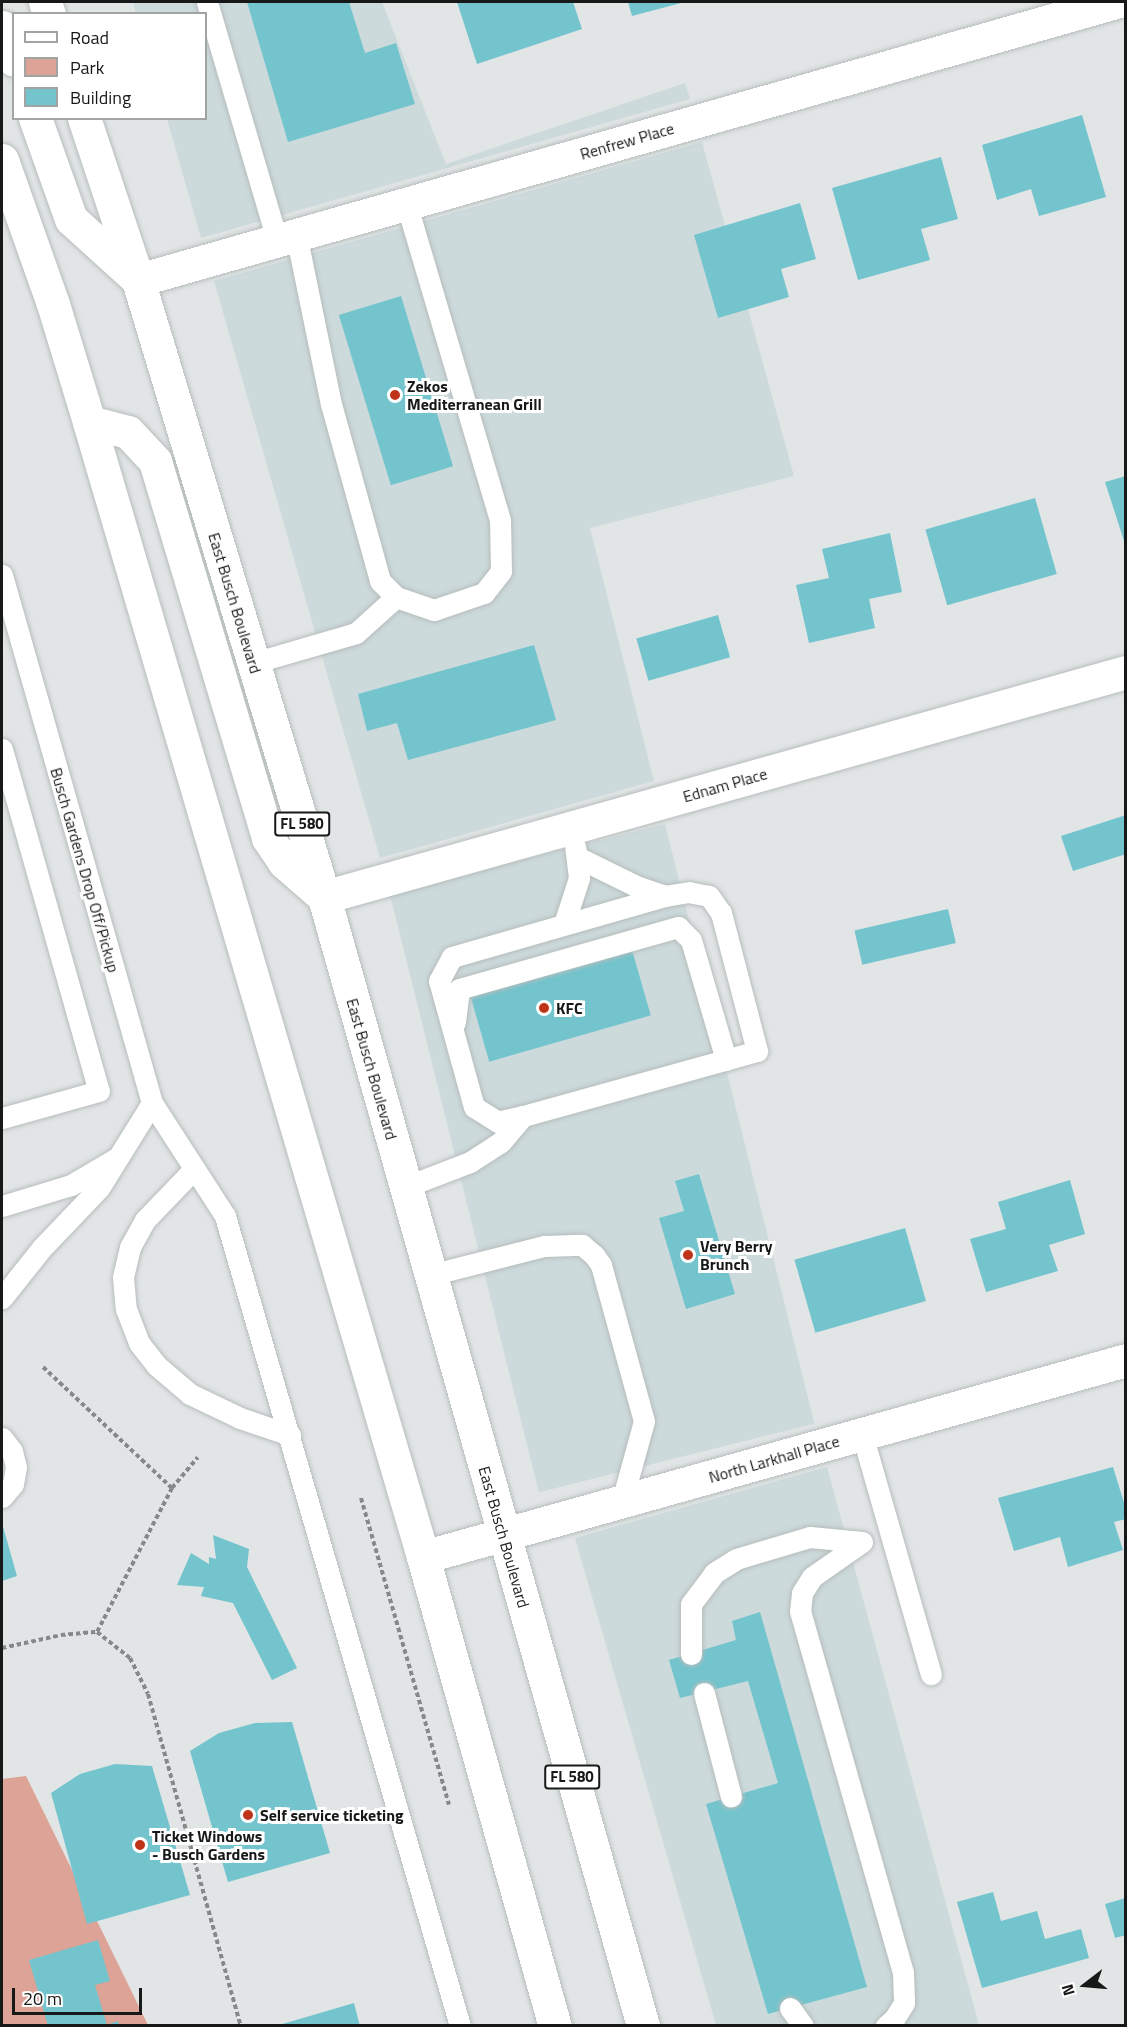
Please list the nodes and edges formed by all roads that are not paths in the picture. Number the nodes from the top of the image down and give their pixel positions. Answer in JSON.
{"nodes":[{"id":1,"x":207,"y":2,"type":"edge"},
{"id":2,"x":1116,"y":2,"type":"edge"},
{"id":3,"x":2,"y":27,"type":"edge"},
{"id":4,"x":12,"y":54,"type":"edge"},
{"id":5,"x":36,"y":120,"type":"edge"},
{"id":6,"x":85,"y":120,"type":"edge"},
{"id":7,"x":2,"y":160,"type":"edge"},
{"id":8,"x":406,"y":203,"type":"junction"},
{"id":9,"x":287,"y":237,"type":"junction"},
{"id":10,"x":138,"y":280,"type":"junction"},
{"id":11,"x":89,"y":422,"type":"junction"},
{"id":12,"x":2,"y":575,"type":"edge"},
{"id":13,"x":396,"y":597,"type":"junction"},
{"id":14,"x":254,"y":663,"type":"junction"},
{"id":15,"x":1125,"y":672,"type":"edge"},
{"id":16,"x":2,"y":749,"type":"edge"},
{"id":17,"x":574,"y":843,"type":"junction"},
{"id":18,"x":665,"y":896,"type":"junction"},
{"id":19,"x":324,"y":897,"type":"junction"},
{"id":20,"x":564,"y":924,"type":"junction"},
{"id":21,"x":456,"y":1041,"type":"junction"},
{"id":22,"x":726,"y":1060,"type":"junction"},
{"id":23,"x":152,"y":1103,"type":"junction"},
{"id":24,"x":523,"y":1116,"type":"junction"},
{"id":25,"x":2,"y":1118,"type":"edge"},
{"id":26,"x":118,"y":1157,"type":"junction"},
{"id":27,"x":194,"y":1169,"type":"junction"},
{"id":28,"x":405,"y":1187,"type":"junction"},
{"id":29,"x":2,"y":1206,"type":"edge"},
{"id":30,"x":430,"y":1275,"type":"junction"},
{"id":31,"x":2,"y":1298,"type":"edge"},
{"id":32,"x":1125,"y":1360,"type":"edge"},
{"id":33,"x":862,"y":1434,"type":"junction"},
{"id":34,"x":290,"y":1435,"type":"junction"},
{"id":35,"x":2,"y":1438,"type":"edge"},
{"id":36,"x":2,"y":1497,"type":"edge"},
{"id":37,"x":622,"y":1501,"type":"junction"},
{"id":38,"x":890,"y":1534,"type":"junction"},
{"id":39,"x":503,"y":1535,"type":"junction"},
{"id":40,"x":862,"y":1542,"type":"junction"},
{"id":41,"x":423,"y":1557,"type":"junction"},
{"id":42,"x":691,"y":1654,"type":"dead end"},
{"id":43,"x":931,"y":1674,"type":"dead end"},
{"id":44,"x":704,"y":1692,"type":"dead end"},
{"id":45,"x":731,"y":1797,"type":"dead end"},
{"id":46,"x":790,"y":2008,"type":"dead end"},
{"id":47,"x":460,"y":2025,"type":"edge"},
{"id":48,"x":555,"y":2025,"type":"edge"},
{"id":49,"x":644,"y":2025,"type":"edge"},
{"id":50,"x":803,"y":2025,"type":"edge"},
{"id":51,"x":885,"y":2025,"type":"edge"}],
"edges":[{"from":1,"to":9,"type":"lane"},
{"from":2,"to":8,"type":"main road","name":"Renfrew Place"},
{"from":3,"to":4,"type":"main road"},
{"from":5,"to":10,"type":"main road"},
{"from":6,"to":10,"type":"main road","name":"East Busch Boulevard","number":"FL 580"},
{"from":7,"to":11,"type":"main road"},
{"from":8,"to":9,"type":"main road","name":"Renfrew Place"},
{"from":8,"to":13,"type":"lane"},
{"from":9,"to":10,"type":"main road","name":"Renfrew Place"},
{"from":9,"to":13,"type":"lane"},
{"from":10,"to":14,"type":"main road","name":"East Busch Boulevard","number":"FL 580"},
{"from":11,"to":19,"type":"main road"},
{"from":11,"to":41,"type":"main road"},
{"from":12,"to":23,"type":"lane","name":"Busch Gardens Drop Off/Pickup"},
{"from":13,"to":14,"type":"lane"},
{"from":14,"to":19,"type":"main road","name":"East Busch Boulevard","number":"FL 580"},
{"from":15,"to":17,"type":"main road","name":"Ednam Place"},
{"from":16,"to":25,"type":"lane"},
{"from":17,"to":18,"type":"lane"},
{"from":17,"to":19,"type":"main road","name":"Ednam Place"},
{"from":17,"to":20,"type":"lane"},
{"from":18,"to":20,"type":"lane"},
{"from":18,"to":22,"type":"lane"},
{"from":19,"to":28,"type":"main road","name":"East Busch Boulevard","number":"FL 580"},
{"from":20,"to":21,"type":"lane"},
{"from":21,"to":22,"type":"lane"},
{"from":21,"to":24,"type":"lane"},
{"from":22,"to":24,"type":"lane"},
{"from":23,"to":26,"type":"lane"},
{"from":23,"to":27,"type":"lane","name":"Busch Gardens Drop Off/Pickup"},
{"from":24,"to":28,"type":"lane"},
{"from":26,"to":29,"type":"lane"},
{"from":26,"to":31,"type":"lane"},
{"from":27,"to":34,"type":"lane","name":"Busch Gardens Drop Off/Pickup"},
{"from":27,"to":34,"type":"lane"},
{"from":28,"to":30,"type":"main road","name":"East Busch Boulevard","number":"FL 580"},
{"from":30,"to":37,"type":"lane"},
{"from":30,"to":39,"type":"main road","name":"East Busch Boulevard","number":"FL 580"},
{"from":32,"to":33,"type":"main road","name":"North Larkhall Place"},
{"from":33,"to":37,"type":"main road","name":"North Larkhall Place"},
{"from":33,"to":38,"type":"lane"},
{"from":34,"to":47,"type":"lane","name":"Busch Gardens Drop Off/Pickup"},
{"from":35,"to":36,"type":"lane"},
{"from":37,"to":39,"type":"main road","name":"North Larkhall Place"},
{"from":38,"to":40,"type":"lane"},
{"from":38,"to":43,"type":"lane"},
{"from":39,"to":41,"type":"main road","name":"North Larkhall Place"},
{"from":39,"to":49,"type":"main road","name":"East Busch Boulevard","number":"FL 580"},
{"from":40,"to":42,"type":"lane"},
{"from":40,"to":51,"type":"lane"},
{"from":41,"to":48,"type":"main road"},
{"from":44,"to":45,"type":"lane"},
{"from":46,"to":50,"type":"lane"}]}
